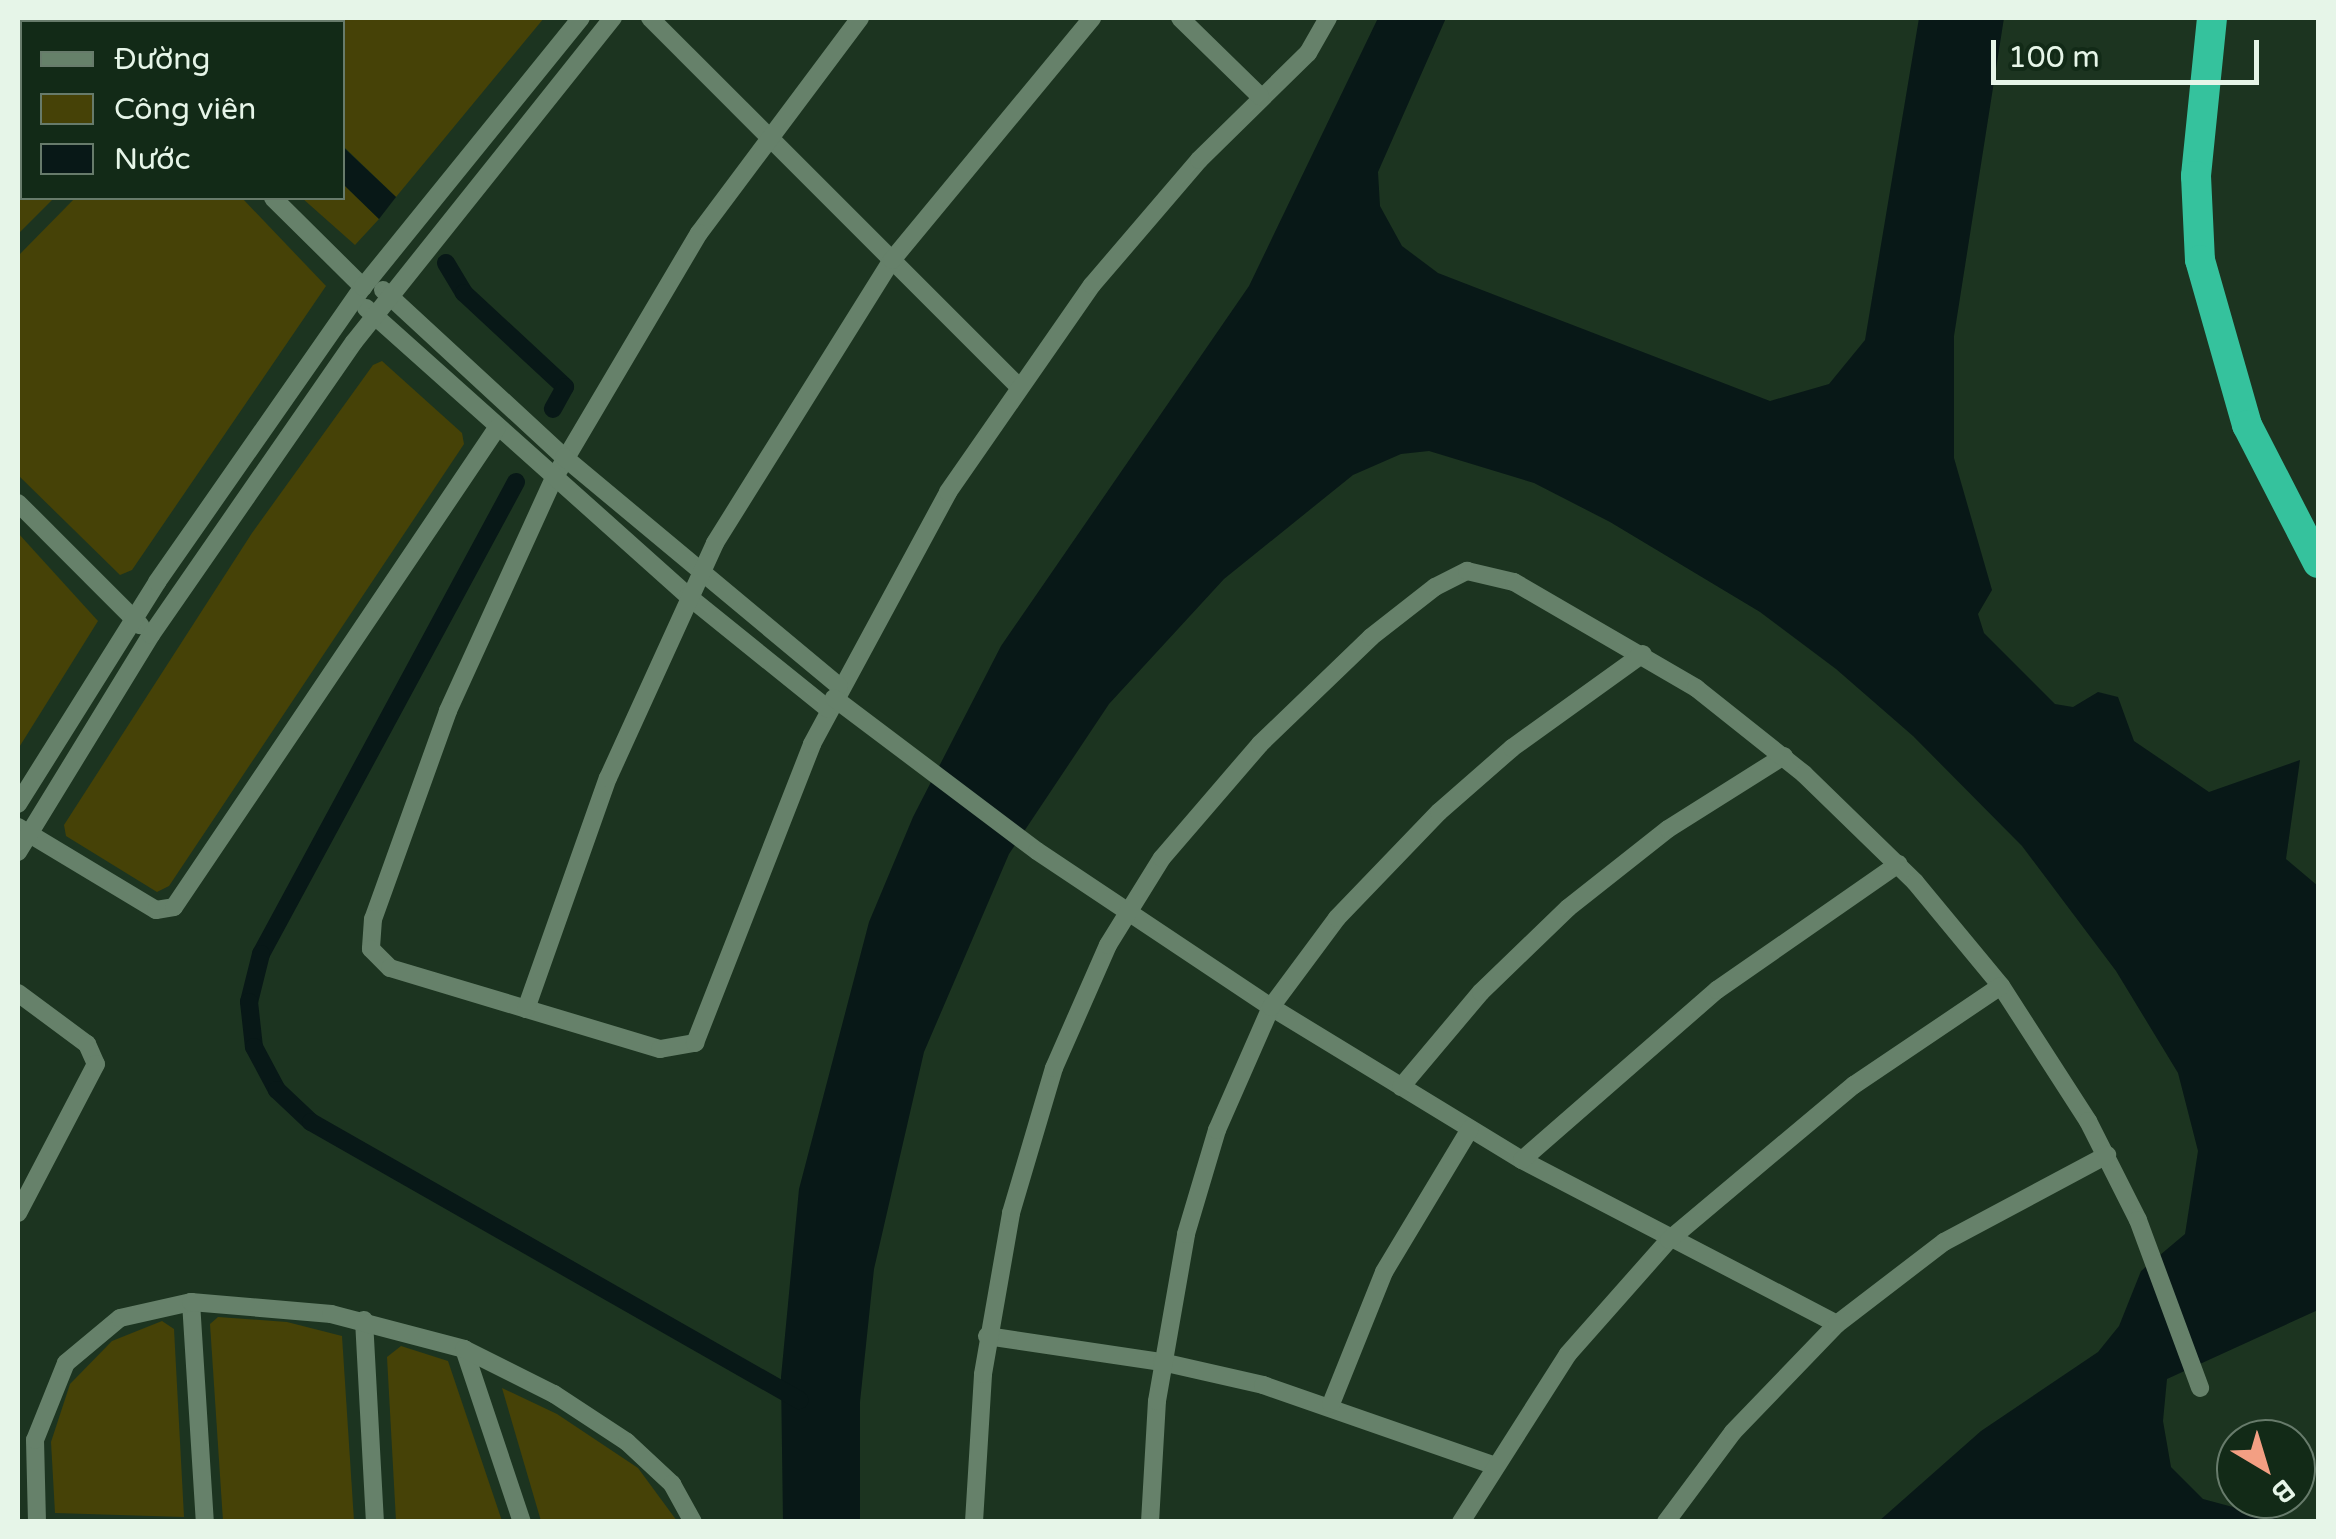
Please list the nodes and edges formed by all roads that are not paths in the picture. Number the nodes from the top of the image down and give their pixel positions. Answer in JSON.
{"nodes":[{"id":1,"x":580,"y":18,"type":"edge"},
{"id":2,"x":614,"y":18,"type":"edge"},
{"id":3,"x":650,"y":18,"type":"edge"},
{"id":4,"x":860,"y":18,"type":"edge"},
{"id":5,"x":1092,"y":18,"type":"edge"},
{"id":6,"x":1180,"y":18,"type":"edge"},
{"id":7,"x":1328,"y":18,"type":"edge"},
{"id":8,"x":2212,"y":18,"type":"edge"},
{"id":9,"x":1260,"y":96,"type":"junction"},
{"id":10,"x":768,"y":135,"type":"junction"},
{"id":11,"x":274,"y":200,"type":"edge"},
{"id":12,"x":892,"y":260,"type":"junction"},
{"id":13,"x":362,"y":288,"type":"junction"},
{"id":14,"x":389,"y":296,"type":"junction"},
{"id":15,"x":374,"y":315,"type":"junction"},
{"id":16,"x":1017,"y":385,"type":"junction"},
{"id":17,"x":497,"y":428,"type":"junction"},
{"id":18,"x":564,"y":457,"type":"junction"},
{"id":19,"x":554,"y":478,"type":"junction"},
{"id":20,"x":18,"y":503,"type":"edge"},
{"id":21,"x":2318,"y":563,"type":"edge"},
{"id":22,"x":700,"y":572,"type":"junction"},
{"id":23,"x":688,"y":596,"type":"junction"},
{"id":24,"x":134,"y":618,"type":"junction"},
{"id":25,"x":152,"y":636,"type":"junction"},
{"id":26,"x":1643,"y":654,"type":"junction"},
{"id":27,"x":834,"y":698,"type":"junction"},
{"id":28,"x":1784,"y":756,"type":"junction"},
{"id":29,"x":18,"y":804,"type":"edge"},
{"id":30,"x":23,"y":830,"type":"edge"},
{"id":31,"x":18,"y":852,"type":"edge"},
{"id":32,"x":1898,"y":864,"type":"junction"},
{"id":33,"x":1126,"y":912,"type":"junction"},
{"id":34,"x":2001,"y":986,"type":"junction"},
{"id":35,"x":18,"y":993,"type":"edge"},
{"id":36,"x":1271,"y":1007,"type":"junction"},
{"id":37,"x":526,"y":1009,"type":"junction"},
{"id":38,"x":1402,"y":1087,"type":"junction"},
{"id":39,"x":1470,"y":1129,"type":"junction"},
{"id":40,"x":2107,"y":1154,"type":"junction"},
{"id":41,"x":1522,"y":1160,"type":"junction"},
{"id":42,"x":18,"y":1213,"type":"edge"},
{"id":43,"x":1669,"y":1240,"type":"junction"},
{"id":44,"x":191,"y":1302,"type":"junction"},
{"id":45,"x":364,"y":1320,"type":"junction"},
{"id":46,"x":1837,"y":1324,"type":"junction"},
{"id":47,"x":987,"y":1336,"type":"junction"},
{"id":48,"x":464,"y":1350,"type":"junction"},
{"id":49,"x":1162,"y":1362,"type":"junction"},
{"id":50,"x":2200,"y":1388,"type":"dead end"},
{"id":51,"x":1332,"y":1404,"type":"junction"},
{"id":52,"x":1493,"y":1465,"type":"junction"},
{"id":53,"x":37,"y":1522,"type":"edge"},
{"id":54,"x":204,"y":1522,"type":"edge"},
{"id":55,"x":376,"y":1522,"type":"edge"},
{"id":56,"x":522,"y":1522,"type":"edge"},
{"id":57,"x":694,"y":1522,"type":"edge"},
{"id":58,"x":974,"y":1522,"type":"edge"},
{"id":59,"x":1150,"y":1522,"type":"edge"},
{"id":60,"x":1461,"y":1522,"type":"edge"},
{"id":61,"x":1666,"y":1522,"type":"edge"}],
"edges":[{"from":1,"to":13,"type":"street"},
{"from":2,"to":14,"type":"street"},
{"from":3,"to":10,"type":"street"},
{"from":4,"to":10,"type":"street"},
{"from":5,"to":12,"type":"street"},
{"from":6,"to":9,"type":"street"},
{"from":7,"to":9,"type":"street"},
{"from":8,"to":21,"type":"highway"},
{"from":9,"to":16,"type":"street"},
{"from":10,"to":12,"type":"street"},
{"from":10,"to":18,"type":"street"},
{"from":11,"to":13,"type":"street"},
{"from":12,"to":16,"type":"street"},
{"from":12,"to":22,"type":"street"},
{"from":13,"to":14,"type":"street"},
{"from":13,"to":15,"type":"street"},
{"from":13,"to":24,"type":"street"},
{"from":14,"to":15,"type":"street"},
{"from":14,"to":18,"type":"street"},
{"from":15,"to":17,"type":"street"},
{"from":15,"to":25,"type":"street"},
{"from":16,"to":27,"type":"street"},
{"from":17,"to":19,"type":"street"},
{"from":17,"to":30,"type":"street"},
{"from":18,"to":19,"type":"street"},
{"from":18,"to":22,"type":"street"},
{"from":19,"to":23,"type":"street"},
{"from":19,"to":37,"type":"street"},
{"from":20,"to":24,"type":"street"},
{"from":22,"to":23,"type":"street"},
{"from":22,"to":27,"type":"street"},
{"from":23,"to":27,"type":"street"},
{"from":23,"to":37,"type":"street"},
{"from":24,"to":25,"type":"street"},
{"from":24,"to":29,"type":"street"},
{"from":25,"to":30,"type":"street"},
{"from":26,"to":28,"type":"street"},
{"from":26,"to":33,"type":"street"},
{"from":26,"to":36,"type":"street"},
{"from":27,"to":33,"type":"street"},
{"from":27,"to":37,"type":"street"},
{"from":28,"to":32,"type":"street"},
{"from":28,"to":38,"type":"street"},
{"from":30,"to":31,"type":"street"},
{"from":32,"to":34,"type":"street"},
{"from":32,"to":41,"type":"street"},
{"from":33,"to":36,"type":"street"},
{"from":33,"to":47,"type":"street"},
{"from":34,"to":40,"type":"street"},
{"from":34,"to":43,"type":"street"},
{"from":35,"to":42,"type":"street"},
{"from":36,"to":38,"type":"street"},
{"from":36,"to":49,"type":"street"},
{"from":38,"to":39,"type":"street"},
{"from":39,"to":41,"type":"street"},
{"from":39,"to":51,"type":"street"},
{"from":40,"to":46,"type":"street"},
{"from":40,"to":50,"type":"street"},
{"from":41,"to":43,"type":"street"},
{"from":43,"to":46,"type":"street"},
{"from":43,"to":52,"type":"street"},
{"from":44,"to":45,"type":"street"},
{"from":44,"to":53,"type":"street"},
{"from":44,"to":54,"type":"street"},
{"from":45,"to":48,"type":"street"},
{"from":45,"to":55,"type":"street"},
{"from":46,"to":61,"type":"street"},
{"from":47,"to":49,"type":"street"},
{"from":47,"to":58,"type":"street"},
{"from":48,"to":56,"type":"street"},
{"from":48,"to":57,"type":"street"},
{"from":49,"to":51,"type":"street"},
{"from":49,"to":59,"type":"street"},
{"from":51,"to":52,"type":"street"},
{"from":52,"to":60,"type":"street"}]}
